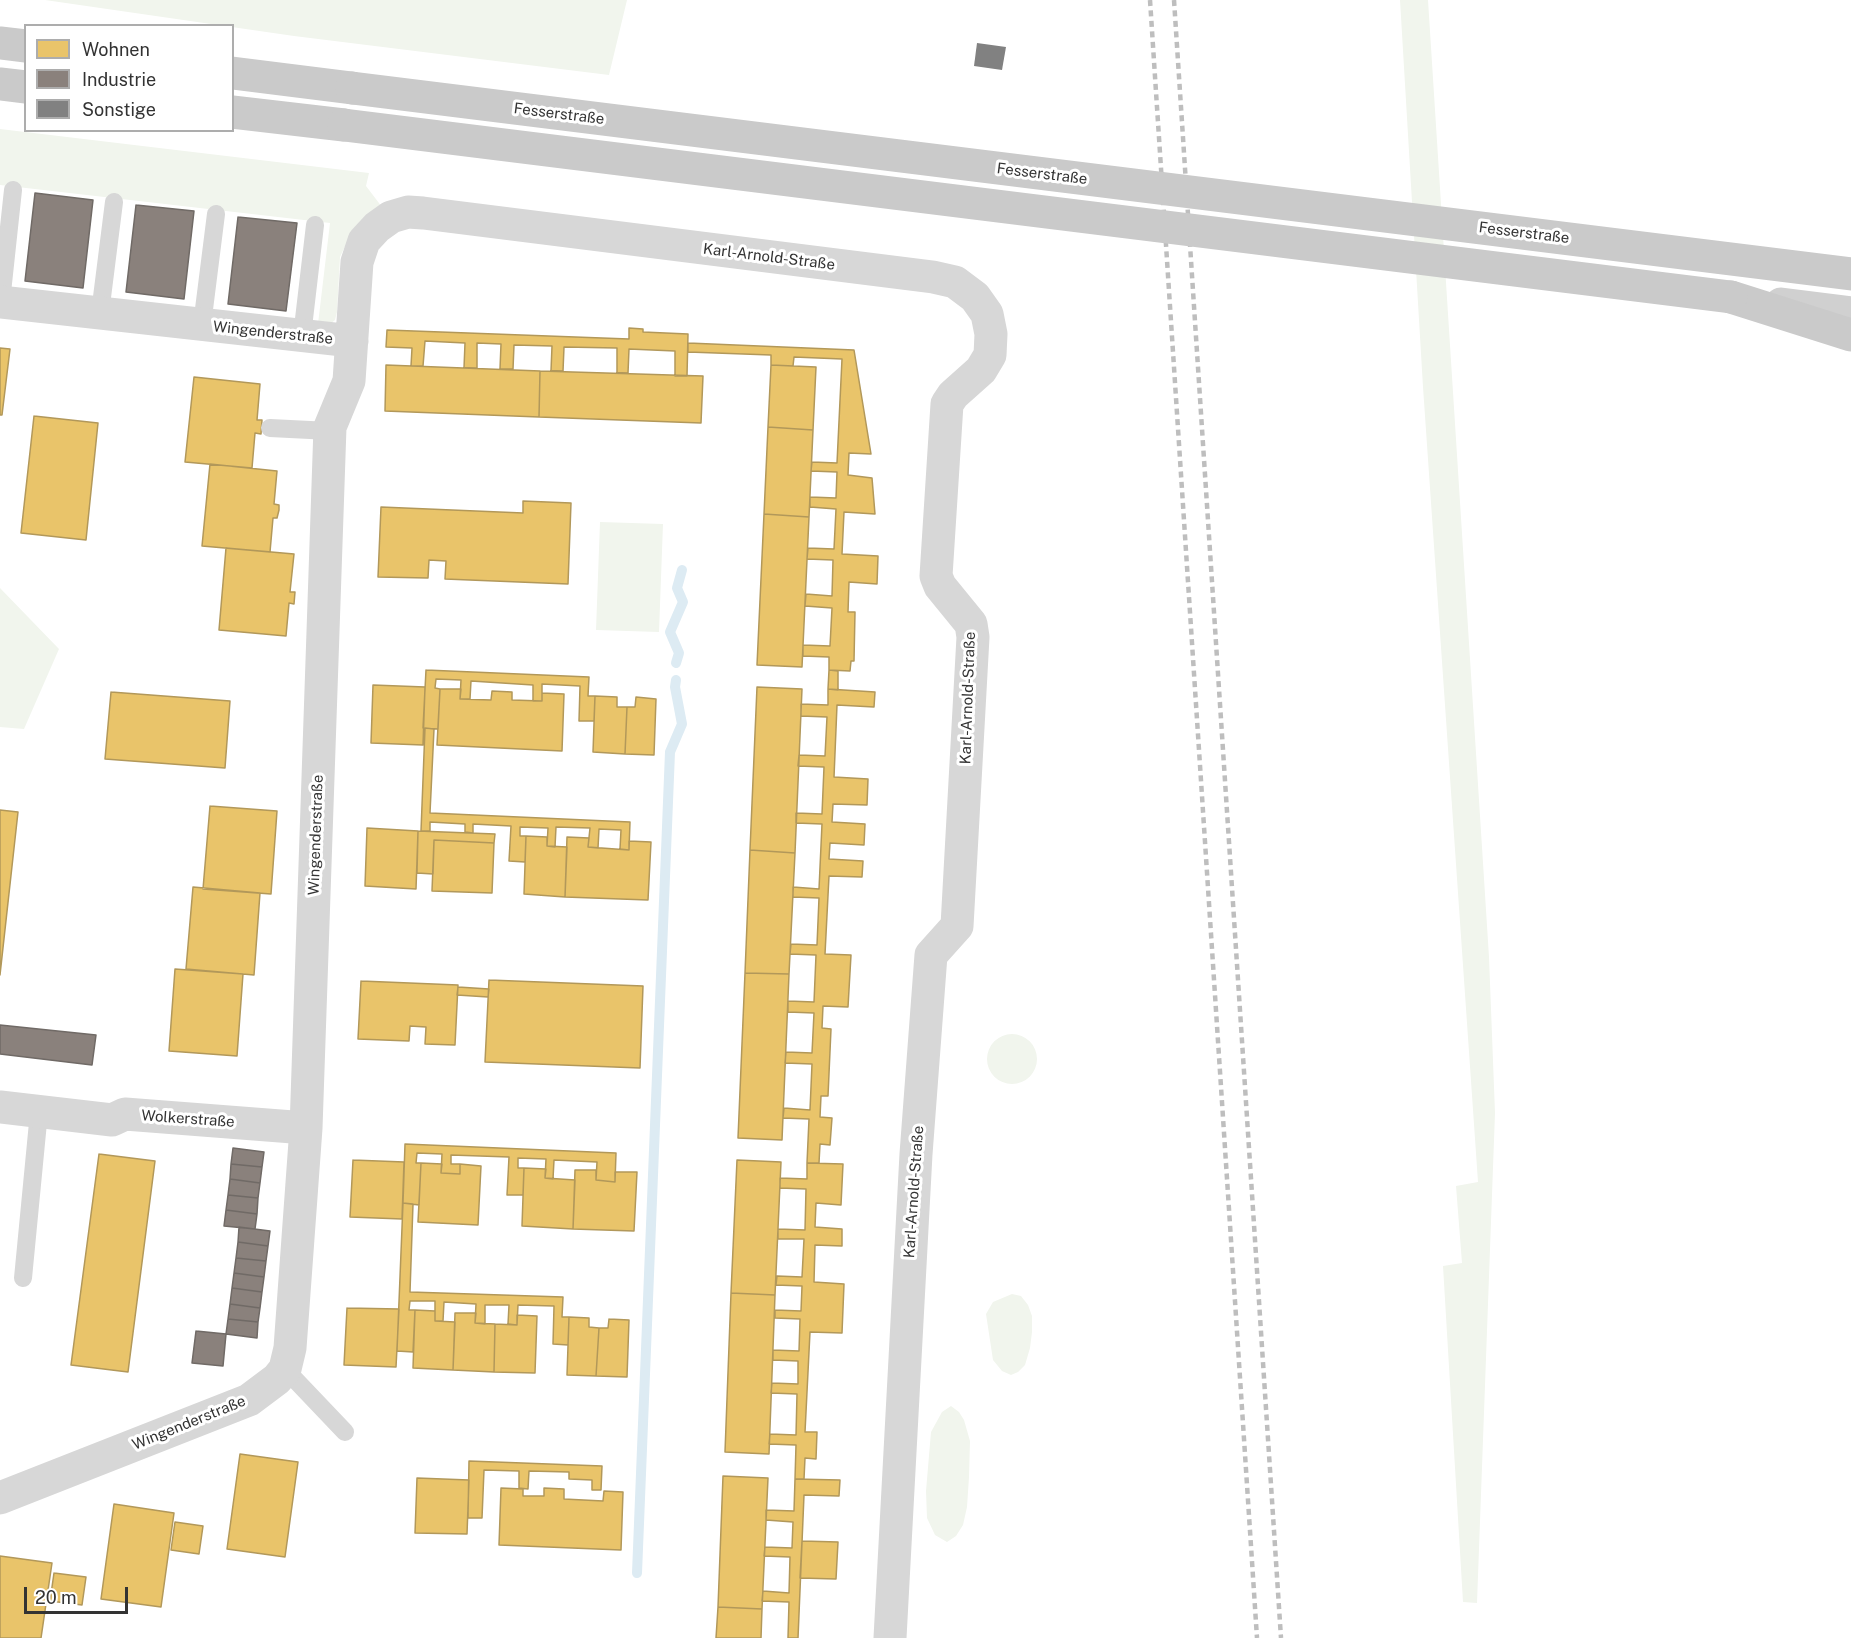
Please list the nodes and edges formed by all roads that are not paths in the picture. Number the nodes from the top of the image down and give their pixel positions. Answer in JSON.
{"nodes":[{"id":1,"x":0,"y":43,"type":"edge"},
{"id":2,"x":24,"y":46,"type":"edge"},
{"id":3,"x":234,"y":73,"type":"edge"},
{"id":4,"x":0,"y":84,"type":"edge"},
{"id":5,"x":24,"y":87,"type":"edge"},
{"id":6,"x":234,"y":112,"type":"edge"},
{"id":7,"x":13,"y":190,"type":"dead end"},
{"id":8,"x":114,"y":202,"type":"dead end"},
{"id":9,"x":216,"y":214,"type":"dead end"},
{"id":10,"x":315,"y":225,"type":"dead end"},
{"id":11,"x":1851,"y":274,"type":"edge"},
{"id":12,"x":1731,"y":297,"type":"junction"},
{"id":13,"x":0,"y":302,"type":"edge"},
{"id":14,"x":100,"y":313,"type":"junction"},
{"id":15,"x":1851,"y":313,"type":"edge"},
{"id":16,"x":202,"y":325,"type":"junction"},
{"id":17,"x":1851,"y":335,"type":"edge"},
{"id":18,"x":302,"y":336,"type":"junction"},
{"id":19,"x":352,"y":341,"type":"junction"},
{"id":20,"x":270,"y":428,"type":"dead end"},
{"id":21,"x":330,"y":431,"type":"junction"},
{"id":22,"x":0,"y":1107,"type":"edge"},
{"id":23,"x":39,"y":1112,"type":"junction"},
{"id":24,"x":306,"y":1128,"type":"junction"},
{"id":25,"x":23,"y":1278,"type":"dead end"},
{"id":26,"x":285,"y":1369,"type":"junction"},
{"id":27,"x":345,"y":1432,"type":"dead end"},
{"id":28,"x":0,"y":1498,"type":"edge"},
{"id":29,"x":890,"y":1638,"type":"edge"}],
"edges":[{"from":1,"to":2,"type":"main road"},
{"from":3,"to":11,"type":"main road","name":"Fesserstraße","bridge":true},
{"from":4,"to":5,"type":"main road"},
{"from":6,"to":12,"type":"main road","bridge":true},
{"from":7,"to":13,"type":"lane"},
{"from":8,"to":14,"type":"lane"},
{"from":9,"to":16,"type":"lane"},
{"from":10,"to":18,"type":"lane"},
{"from":12,"to":15,"type":"main road"},
{"from":12,"to":17,"type":"main road"},
{"from":13,"to":14,"type":"street","name":"Wingenderstraße"},
{"from":14,"to":16,"type":"street","name":"Wingenderstraße"},
{"from":16,"to":18,"type":"street","name":"Wingenderstraße"},
{"from":18,"to":19,"type":"street","name":"Wingenderstraße"},
{"from":19,"to":21,"type":"street","name":"Wingenderstraße"},
{"from":19,"to":29,"type":"street","name":"Karl-Arnold-Straße"},
{"from":20,"to":21,"type":"lane"},
{"from":21,"to":24,"type":"street","name":"Wingenderstraße"},
{"from":22,"to":23,"type":"street","name":"Wolkerstraße"},
{"from":23,"to":24,"type":"street","name":"Wolkerstraße"},
{"from":23,"to":25,"type":"lane"},
{"from":24,"to":26,"type":"street","name":"Wingenderstraße"},
{"from":26,"to":27,"type":"lane"},
{"from":26,"to":28,"type":"street","name":"Wingenderstraße"}]}
